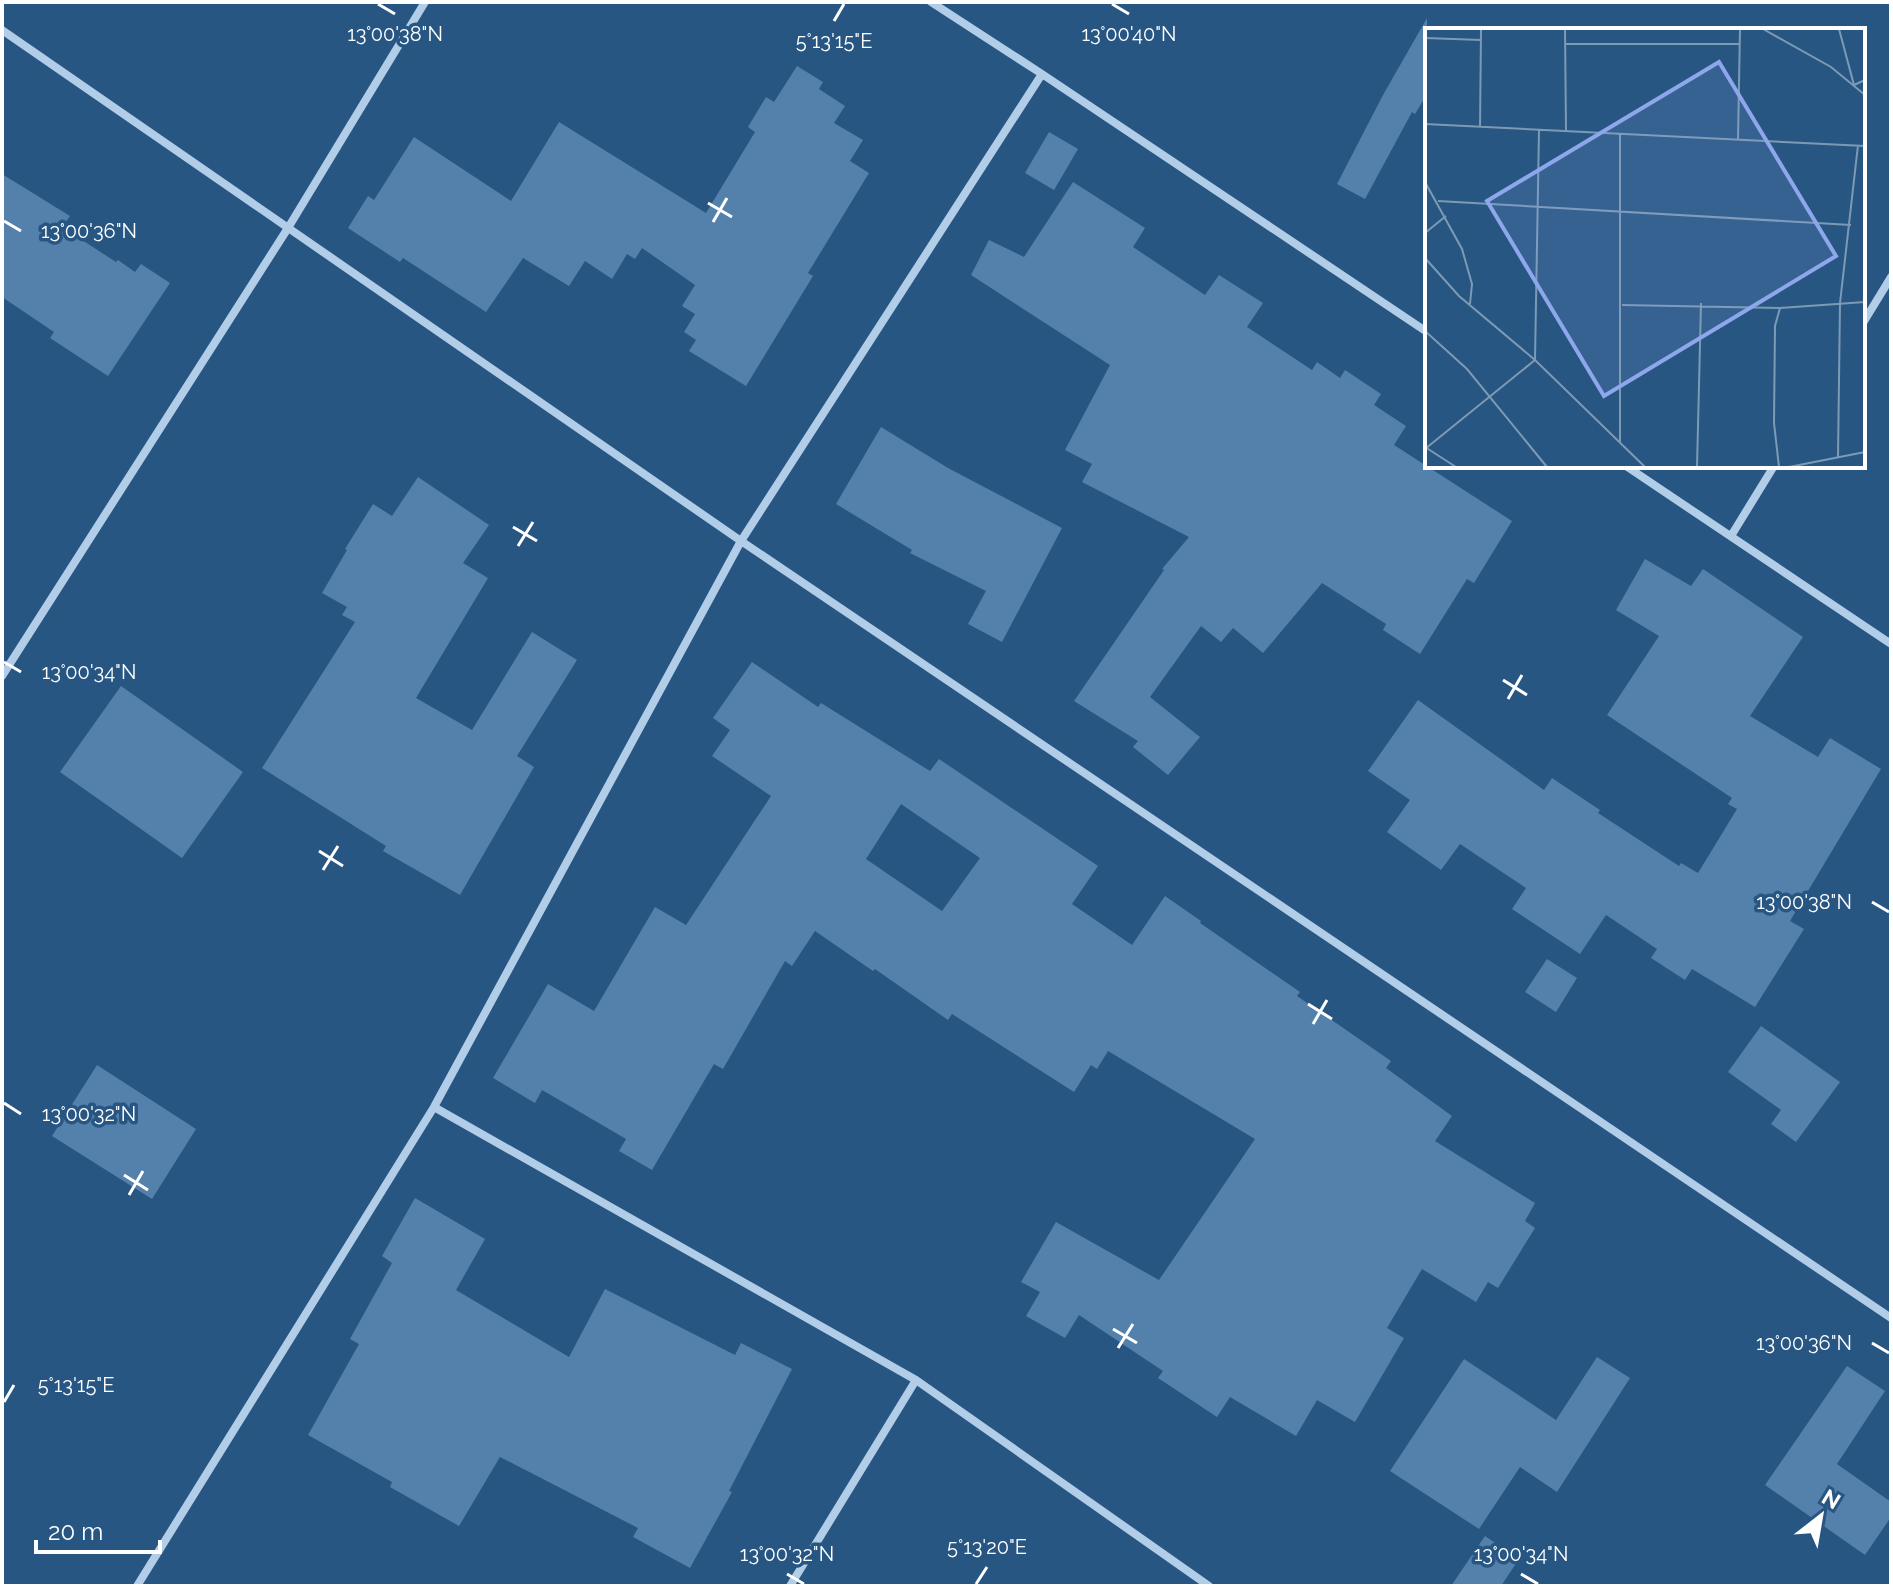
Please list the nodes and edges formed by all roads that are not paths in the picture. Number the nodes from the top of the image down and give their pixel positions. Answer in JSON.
{"nodes":[{"id":1,"x":425,"y":2,"type":"edge"},
{"id":2,"x":931,"y":2,"type":"edge"},
{"id":3,"x":2,"y":30,"type":"edge"},
{"id":4,"x":1042,"y":74,"type":"junction"},
{"id":5,"x":288,"y":228,"type":"junction"},
{"id":6,"x":1891,"y":277,"type":"edge"},
{"id":7,"x":1865,"y":320,"type":"edge"},
{"id":8,"x":1425,"y":331,"type":"edge"},
{"id":9,"x":1629,"y":468,"type":"edge"},
{"id":10,"x":1773,"y":468,"type":"edge"},
{"id":11,"x":1731,"y":536,"type":"junction"},
{"id":12,"x":741,"y":541,"type":"junction"},
{"id":13,"x":1891,"y":644,"type":"edge"},
{"id":14,"x":2,"y":676,"type":"edge"},
{"id":15,"x":434,"y":1107,"type":"junction"},
{"id":16,"x":1891,"y":1318,"type":"edge"},
{"id":17,"x":916,"y":1380,"type":"junction"},
{"id":18,"x":137,"y":1586,"type":"edge"},
{"id":19,"x":790,"y":1586,"type":"edge"},
{"id":20,"x":1209,"y":1586,"type":"edge"}],
"edges":[{"from":1,"to":5,"type":"street"},
{"from":2,"to":4,"type":"street"},
{"from":3,"to":5,"type":"street"},
{"from":4,"to":8,"type":"street"},
{"from":4,"to":12,"type":"street"},
{"from":5,"to":12,"type":"street"},
{"from":5,"to":14,"type":"street"},
{"from":6,"to":7,"type":"street"},
{"from":9,"to":11,"type":"street"},
{"from":10,"to":11,"type":"street"},
{"from":11,"to":13,"type":"street"},
{"from":12,"to":15,"type":"street"},
{"from":12,"to":16,"type":"street"},
{"from":15,"to":17,"type":"street"},
{"from":15,"to":18,"type":"street"},
{"from":17,"to":19,"type":"street"},
{"from":17,"to":20,"type":"street"}]}
